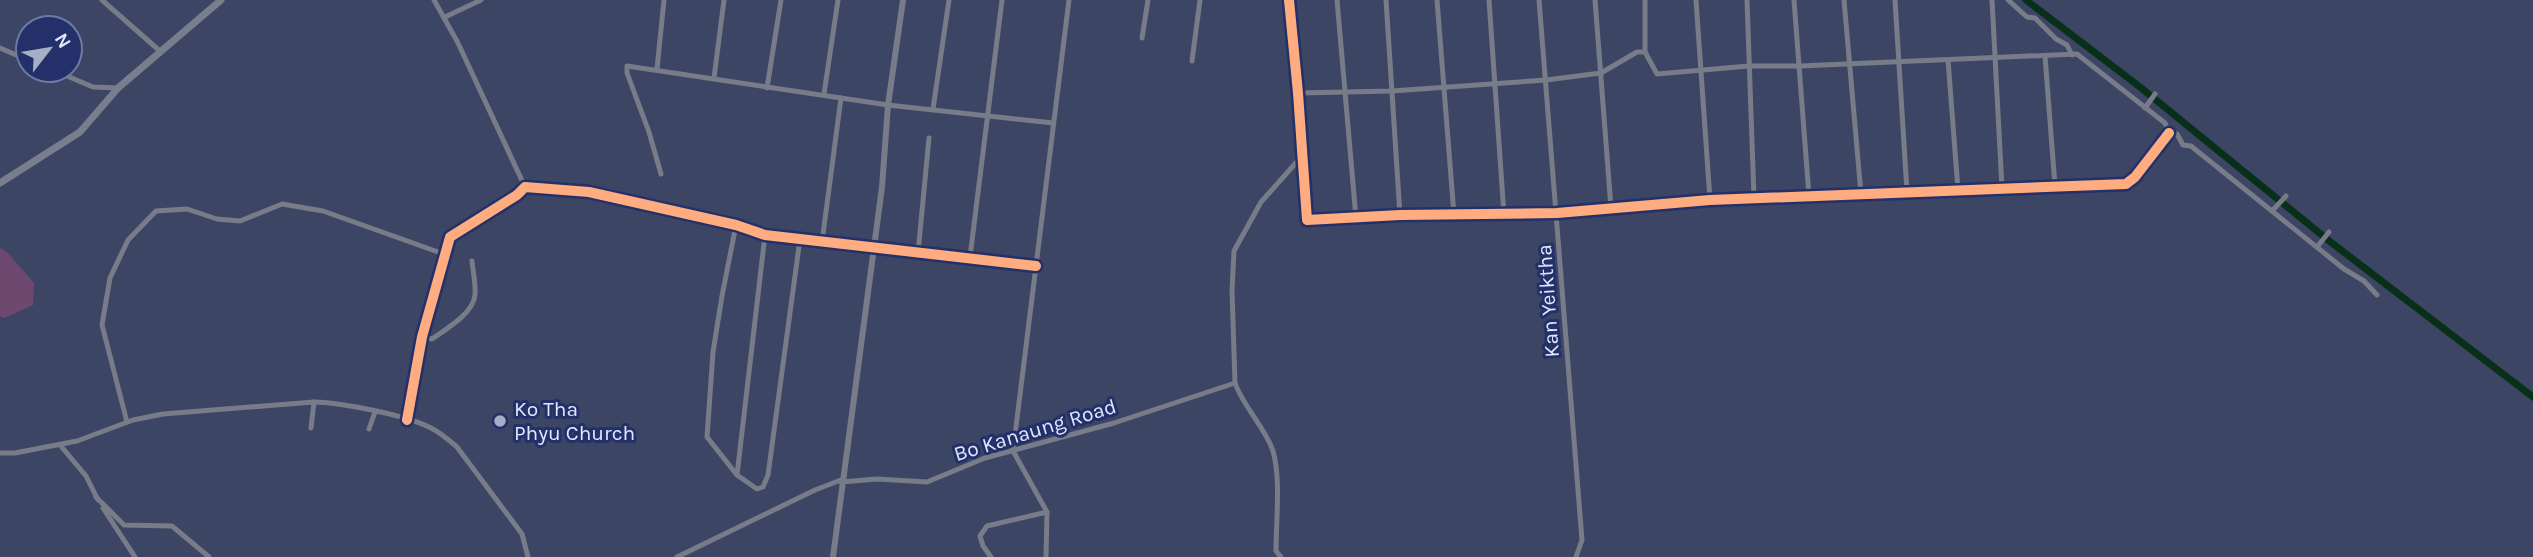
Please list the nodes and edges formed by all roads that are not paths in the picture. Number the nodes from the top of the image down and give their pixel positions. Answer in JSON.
{"nodes":[{"id":1,"x":102,"y":0,"type":"edge"},
{"id":2,"x":221,"y":0,"type":"edge"},
{"id":3,"x":434,"y":0,"type":"edge"},
{"id":4,"x":481,"y":0,"type":"edge"},
{"id":5,"x":664,"y":0,"type":"edge"},
{"id":6,"x":724,"y":0,"type":"edge"},
{"id":7,"x":781,"y":0,"type":"edge"},
{"id":8,"x":838,"y":0,"type":"edge"},
{"id":9,"x":903,"y":0,"type":"edge"},
{"id":10,"x":949,"y":0,"type":"edge"},
{"id":11,"x":1002,"y":0,"type":"edge"},
{"id":12,"x":1069,"y":0,"type":"edge"},
{"id":13,"x":1148,"y":0,"type":"edge"},
{"id":14,"x":1200,"y":0,"type":"edge"},
{"id":15,"x":1289,"y":0,"type":"edge"},
{"id":16,"x":1337,"y":0,"type":"edge"},
{"id":17,"x":1386,"y":0,"type":"edge"},
{"id":18,"x":1437,"y":0,"type":"edge"},
{"id":19,"x":1489,"y":0,"type":"edge"},
{"id":20,"x":1539,"y":0,"type":"edge"},
{"id":21,"x":1595,"y":0,"type":"edge"},
{"id":22,"x":1645,"y":0,"type":"edge"},
{"id":23,"x":1696,"y":0,"type":"edge"},
{"id":24,"x":1747,"y":0,"type":"edge"},
{"id":25,"x":1794,"y":0,"type":"edge"},
{"id":26,"x":1844,"y":0,"type":"edge"},
{"id":27,"x":1895,"y":0,"type":"edge"},
{"id":28,"x":1992,"y":0,"type":"edge"},
{"id":29,"x":2008,"y":0,"type":"edge"},
{"id":30,"x":445,"y":17,"type":"junction"},
{"id":31,"x":1142,"y":38,"type":"dead end"},
{"id":32,"x":161,"y":52,"type":"junction"},
{"id":33,"x":1645,"y":52,"type":"junction"},
{"id":34,"x":2072,"y":55,"type":"junction"},
{"id":35,"x":2045,"y":56,"type":"junction"},
{"id":36,"x":1995,"y":59,"type":"junction"},
{"id":37,"x":1948,"y":60,"type":"junction"},
{"id":38,"x":1192,"y":61,"type":"dead end"},
{"id":39,"x":1899,"y":62,"type":"junction"},
{"id":40,"x":1850,"y":63,"type":"junction"},
{"id":41,"x":1749,"y":66,"type":"junction"},
{"id":42,"x":1800,"y":66,"type":"junction"},
{"id":43,"x":657,"y":69,"type":"junction"},
{"id":44,"x":1702,"y":70,"type":"junction"},
{"id":45,"x":1601,"y":73,"type":"junction"},
{"id":46,"x":714,"y":78,"type":"junction"},
{"id":47,"x":1546,"y":79,"type":"junction"},
{"id":48,"x":84,"y":83,"type":"edge"},
{"id":49,"x":1495,"y":84,"type":"junction"},
{"id":50,"x":1445,"y":87,"type":"junction"},
{"id":51,"x":118,"y":88,"type":"junction"},
{"id":52,"x":767,"y":88,"type":"junction"},
{"id":53,"x":1346,"y":90,"type":"junction"},
{"id":54,"x":1392,"y":91,"type":"junction"},
{"id":55,"x":1298,"y":93,"type":"junction"},
{"id":56,"x":824,"y":94,"type":"junction"},
{"id":57,"x":2155,"y":94,"type":"dead end"},
{"id":58,"x":841,"y":98,"type":"junction"},
{"id":59,"x":888,"y":105,"type":"junction"},
{"id":60,"x":2146,"y":106,"type":"junction"},
{"id":61,"x":933,"y":109,"type":"junction"},
{"id":62,"x":989,"y":117,"type":"junction"},
{"id":63,"x":1053,"y":123,"type":"junction"},
{"id":64,"x":2169,"y":134,"type":"junction"},
{"id":65,"x":929,"y":138,"type":"dead end"},
{"id":66,"x":1302,"y":156,"type":"junction"},
{"id":67,"x":661,"y":174,"type":"dead end"},
{"id":68,"x":0,"y":183,"type":"edge"},
{"id":69,"x":2055,"y":186,"type":"junction"},
{"id":70,"x":525,"y":187,"type":"junction"},
{"id":71,"x":2002,"y":188,"type":"junction"},
{"id":72,"x":1958,"y":190,"type":"junction"},
{"id":73,"x":1907,"y":192,"type":"junction"},
{"id":74,"x":1861,"y":194,"type":"junction"},
{"id":75,"x":1810,"y":196,"type":"junction"},
{"id":76,"x":2286,"y":196,"type":"dead end"},
{"id":77,"x":1754,"y":198,"type":"junction"},
{"id":78,"x":1710,"y":200,"type":"junction"},
{"id":79,"x":1611,"y":208,"type":"junction"},
{"id":80,"x":2274,"y":208,"type":"junction"},
{"id":81,"x":1557,"y":213,"type":"junction"},
{"id":82,"x":1400,"y":215,"type":"junction"},
{"id":83,"x":1454,"y":215,"type":"junction"},
{"id":84,"x":1504,"y":215,"type":"junction"},
{"id":85,"x":1356,"y":218,"type":"junction"},
{"id":86,"x":736,"y":225,"type":"junction"},
{"id":87,"x":2329,"y":232,"type":"dead end"},
{"id":88,"x":765,"y":235,"type":"junction"},
{"id":89,"x":800,"y":239,"type":"junction"},
{"id":90,"x":822,"y":242,"type":"junction"},
{"id":91,"x":2319,"y":245,"type":"junction"},
{"id":92,"x":872,"y":248,"type":"junction"},
{"id":93,"x":918,"y":253,"type":"junction"},
{"id":94,"x":444,"y":254,"type":"junction"},
{"id":95,"x":971,"y":257,"type":"junction"},
{"id":96,"x":472,"y":261,"type":"dead end"},
{"id":97,"x":1036,"y":266,"type":"junction"},
{"id":98,"x":2377,"y":295,"type":"dead end"},
{"id":99,"x":422,"y":337,"type":"junction"},
{"id":100,"x":1236,"y":383,"type":"junction"},
{"id":101,"x":314,"y":402,"type":"junction"},
{"id":102,"x":375,"y":412,"type":"junction"},
{"id":103,"x":407,"y":420,"type":"junction"},
{"id":104,"x":127,"y":422,"type":"junction"},
{"id":105,"x":311,"y":428,"type":"dead end"},
{"id":106,"x":369,"y":429,"type":"dead end"},
{"id":107,"x":60,"y":445,"type":"junction"},
{"id":108,"x":1013,"y":452,"type":"junction"},
{"id":109,"x":0,"y":453,"type":"edge"},
{"id":110,"x":737,"y":475,"type":"junction"},
{"id":111,"x":841,"y":481,"type":"junction"},
{"id":112,"x":96,"y":497,"type":"junction"},
{"id":113,"x":1046,"y":512,"type":"junction"},
{"id":114,"x":135,"y":557,"type":"edge"},
{"id":115,"x":209,"y":557,"type":"edge"},
{"id":116,"x":528,"y":557,"type":"edge"},
{"id":117,"x":677,"y":557,"type":"edge"},
{"id":118,"x":833,"y":557,"type":"edge"},
{"id":119,"x":991,"y":557,"type":"edge"},
{"id":120,"x":1046,"y":557,"type":"edge"},
{"id":121,"x":1281,"y":557,"type":"edge"},
{"id":122,"x":1576,"y":557,"type":"edge"}],
"edges":[{"from":1,"to":32,"type":"street"},
{"from":2,"to":32,"type":"main road"},
{"from":3,"to":30,"type":"street"},
{"from":4,"to":30,"type":"street"},
{"from":5,"to":43,"type":"street"},
{"from":6,"to":46,"type":"street"},
{"from":7,"to":52,"type":"street"},
{"from":8,"to":56,"type":"street"},
{"from":9,"to":59,"type":"street"},
{"from":10,"to":61,"type":"street"},
{"from":11,"to":62,"type":"street"},
{"from":12,"to":63,"type":"street"},
{"from":13,"to":31,"type":"street"},
{"from":14,"to":38,"type":"street"},
{"from":15,"to":55,"type":"street"},
{"from":16,"to":53,"type":"street"},
{"from":17,"to":54,"type":"street"},
{"from":18,"to":50,"type":"street"},
{"from":19,"to":49,"type":"street"},
{"from":20,"to":47,"type":"street","name":"Kan Yeiktha"},
{"from":21,"to":45,"type":"street"},
{"from":22,"to":33,"type":"street"},
{"from":23,"to":44,"type":"street"},
{"from":24,"to":41,"type":"street"},
{"from":25,"to":42,"type":"street"},
{"from":26,"to":40,"type":"street"},
{"from":27,"to":39,"type":"street"},
{"from":28,"to":36,"type":"street"},
{"from":29,"to":34,"type":"street"},
{"from":30,"to":70,"type":"street"},
{"from":32,"to":51,"type":"main road"},
{"from":33,"to":44,"type":"street"},
{"from":33,"to":45,"type":"street"},
{"from":34,"to":35,"type":"street"},
{"from":34,"to":60,"type":"street"},
{"from":35,"to":36,"type":"street"},
{"from":35,"to":69,"type":"street"},
{"from":36,"to":37,"type":"street"},
{"from":36,"to":71,"type":"street"},
{"from":37,"to":39,"type":"street"},
{"from":37,"to":72,"type":"street"},
{"from":39,"to":40,"type":"street"},
{"from":39,"to":73,"type":"street"},
{"from":40,"to":42,"type":"street"},
{"from":40,"to":74,"type":"street"},
{"from":41,"to":42,"type":"street"},
{"from":41,"to":44,"type":"street"},
{"from":41,"to":77,"type":"street"},
{"from":42,"to":75,"type":"street"},
{"from":43,"to":46,"type":"street"},
{"from":43,"to":67,"type":"street"},
{"from":44,"to":78,"type":"street"},
{"from":45,"to":47,"type":"street"},
{"from":45,"to":79,"type":"street"},
{"from":46,"to":52,"type":"street"},
{"from":47,"to":49,"type":"street"},
{"from":47,"to":81,"type":"street","name":"Kan Yeiktha"},
{"from":48,"to":51,"type":"street"},
{"from":49,"to":50,"type":"street"},
{"from":49,"to":84,"type":"street"},
{"from":50,"to":54,"type":"street"},
{"from":50,"to":83,"type":"street"},
{"from":51,"to":68,"type":"main road"},
{"from":52,"to":56,"type":"street"},
{"from":53,"to":54,"type":"street"},
{"from":53,"to":55,"type":"street"},
{"from":53,"to":85,"type":"street"},
{"from":54,"to":82,"type":"street"},
{"from":55,"to":66,"type":"street"},
{"from":56,"to":58,"type":"street"},
{"from":57,"to":60,"type":"street"},
{"from":58,"to":59,"type":"street"},
{"from":58,"to":90,"type":"street"},
{"from":59,"to":61,"type":"street"},
{"from":59,"to":92,"type":"street"},
{"from":60,"to":64,"type":"street"},
{"from":61,"to":62,"type":"street"},
{"from":62,"to":63,"type":"street"},
{"from":62,"to":95,"type":"street"},
{"from":63,"to":97,"type":"street"},
{"from":64,"to":69,"type":"street"},
{"from":64,"to":80,"type":"street"},
{"from":65,"to":93,"type":"street"},
{"from":66,"to":85,"type":"street"},
{"from":66,"to":100,"type":"street"},
{"from":69,"to":71,"type":"street"},
{"from":70,"to":86,"type":"street"},
{"from":70,"to":94,"type":"street"},
{"from":71,"to":72,"type":"street"},
{"from":72,"to":73,"type":"street"},
{"from":73,"to":74,"type":"street"},
{"from":74,"to":75,"type":"street"},
{"from":75,"to":77,"type":"street"},
{"from":76,"to":80,"type":"street"},
{"from":77,"to":78,"type":"street"},
{"from":78,"to":79,"type":"street"},
{"from":79,"to":81,"type":"street"},
{"from":80,"to":91,"type":"street"},
{"from":81,"to":84,"type":"street"},
{"from":81,"to":122,"type":"street","name":"Kan Yeiktha"},
{"from":82,"to":83,"type":"street"},
{"from":82,"to":85,"type":"street"},
{"from":83,"to":84,"type":"street"},
{"from":86,"to":88,"type":"street"},
{"from":86,"to":110,"type":"street"},
{"from":87,"to":91,"type":"street"},
{"from":88,"to":89,"type":"street"},
{"from":88,"to":110,"type":"street"},
{"from":89,"to":90,"type":"street"},
{"from":89,"to":110,"type":"street"},
{"from":90,"to":92,"type":"street"},
{"from":91,"to":98,"type":"street"},
{"from":92,"to":93,"type":"street"},
{"from":92,"to":111,"type":"street"},
{"from":93,"to":95,"type":"street"},
{"from":94,"to":99,"type":"street"},
{"from":94,"to":104,"type":"street"},
{"from":95,"to":97,"type":"street"},
{"from":96,"to":99,"type":"street"},
{"from":97,"to":108,"type":"street"},
{"from":99,"to":103,"type":"street"},
{"from":100,"to":108,"type":"street","name":"Bo Kanaung Road"},
{"from":100,"to":121,"type":"street"},
{"from":101,"to":102,"type":"street"},
{"from":101,"to":104,"type":"street"},
{"from":101,"to":105,"type":"street"},
{"from":102,"to":103,"type":"street"},
{"from":102,"to":106,"type":"street"},
{"from":103,"to":116,"type":"street"},
{"from":104,"to":107,"type":"street"},
{"from":107,"to":109,"type":"street"},
{"from":107,"to":112,"type":"street"},
{"from":108,"to":111,"type":"street","name":"Bo Kanaung Road"},
{"from":108,"to":113,"type":"street"},
{"from":111,"to":117,"type":"street","name":"Bo Kanaung Road"},
{"from":111,"to":118,"type":"street"},
{"from":112,"to":114,"type":"street"},
{"from":112,"to":115,"type":"street"},
{"from":113,"to":119,"type":"street"},
{"from":113,"to":120,"type":"street"}]}
